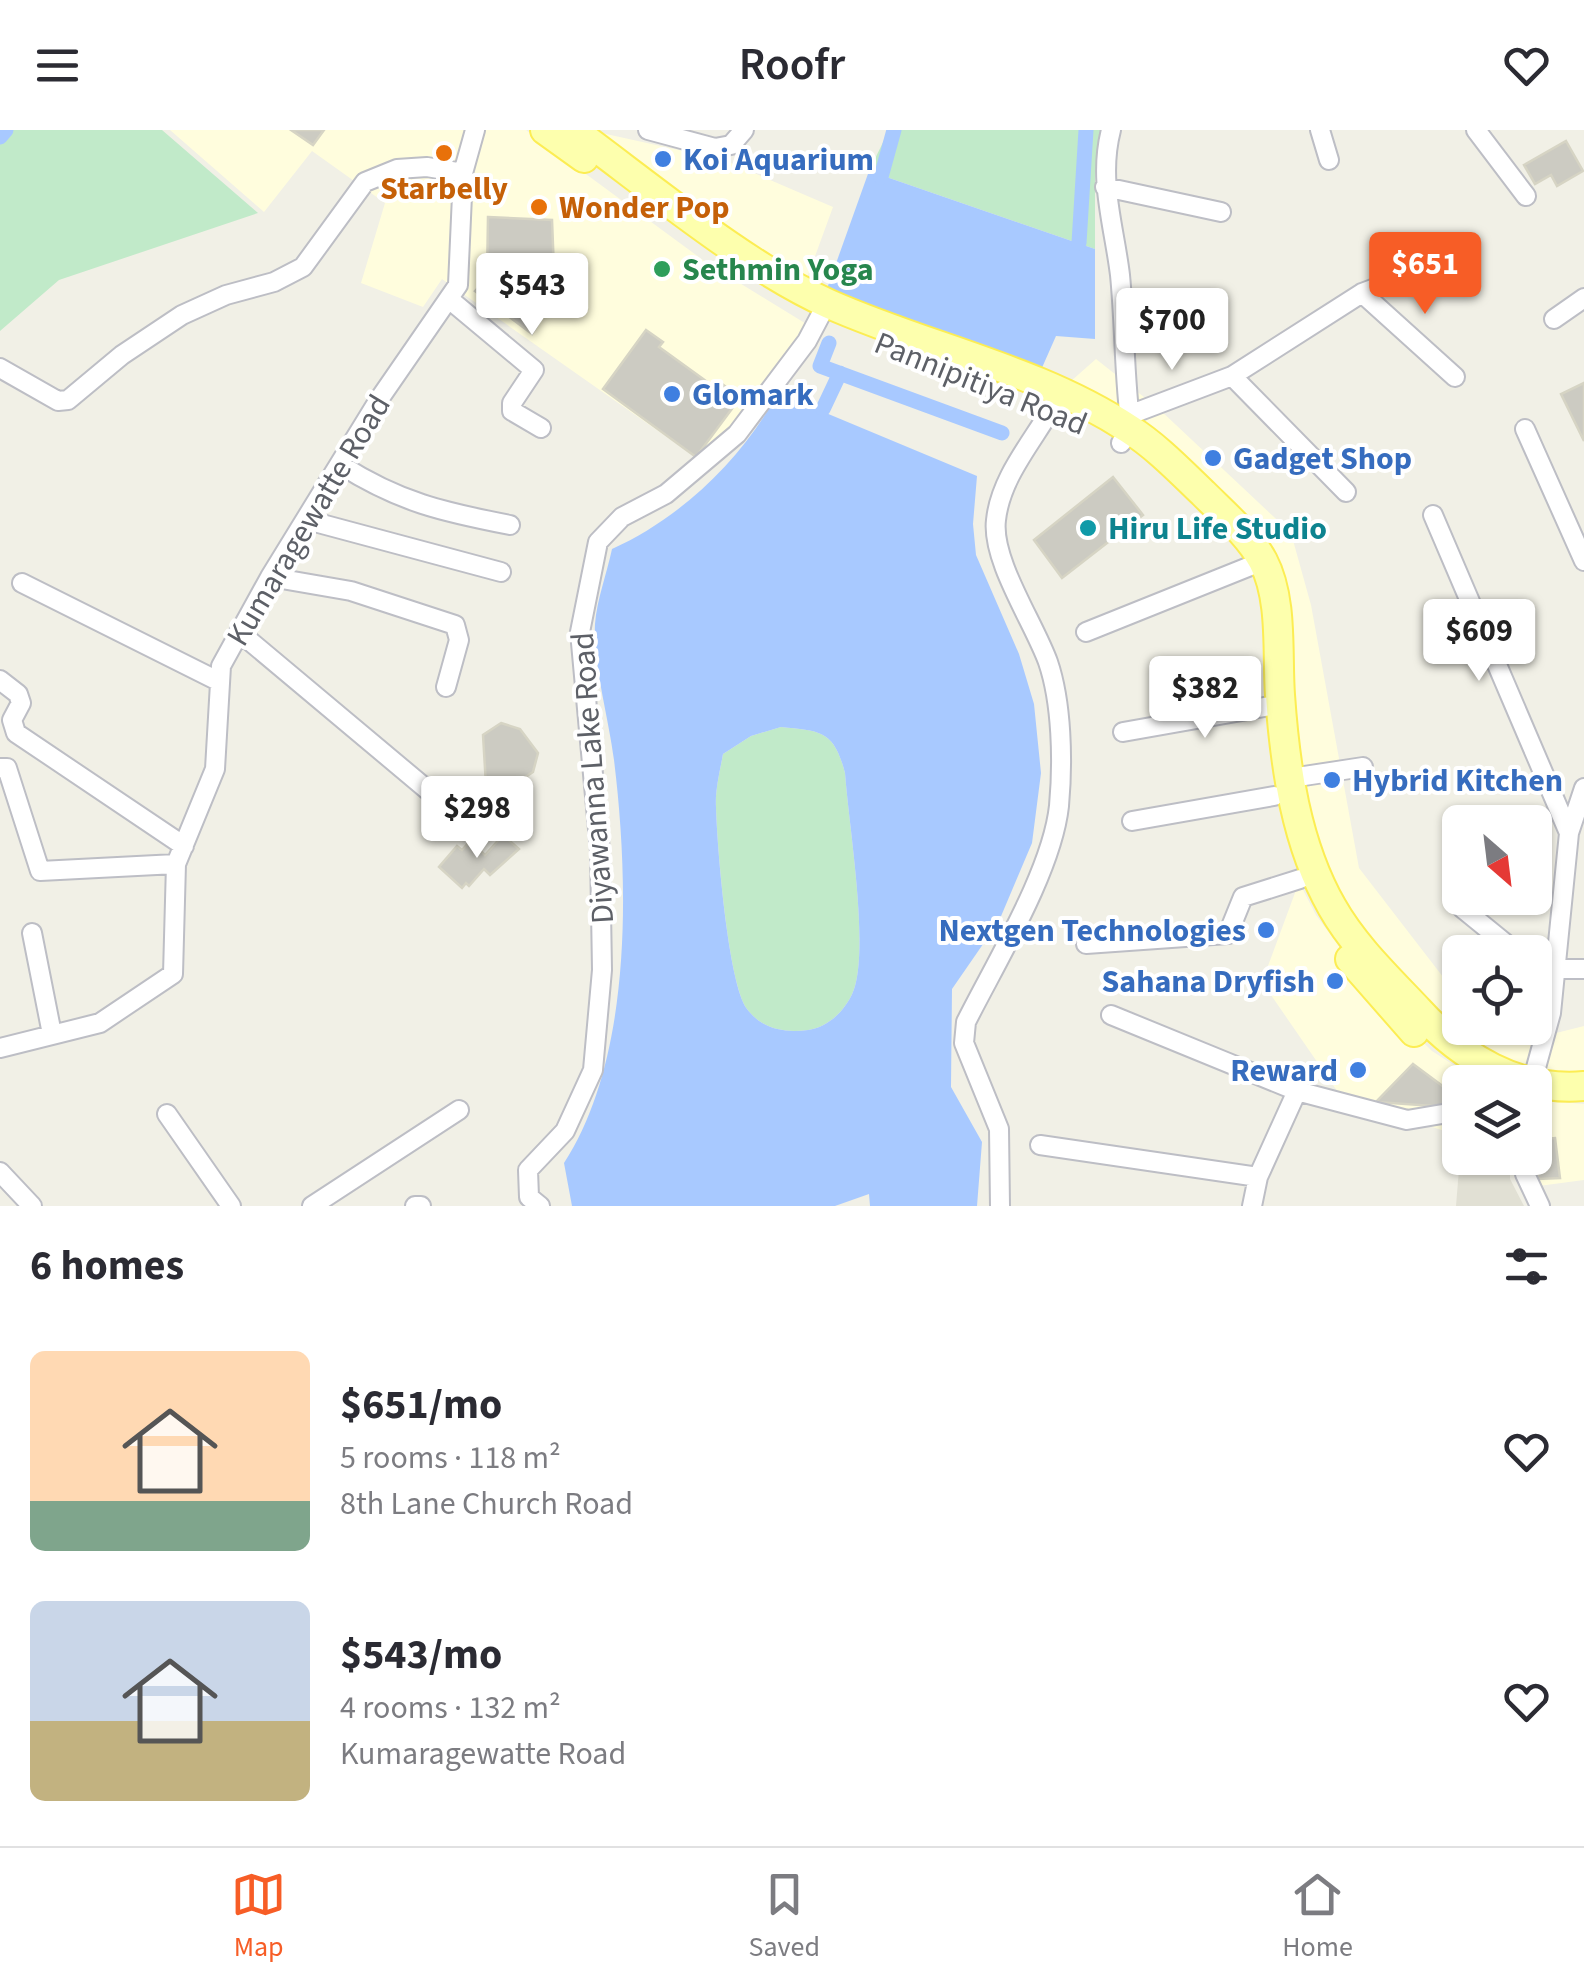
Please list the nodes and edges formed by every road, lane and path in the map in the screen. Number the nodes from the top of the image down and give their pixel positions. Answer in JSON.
{"nodes":[{"id":1,"x":475,"y":130,"type":"edge"},
{"id":2,"x":545,"y":130,"type":"edge"},
{"id":3,"x":648,"y":130,"type":"edge"},
{"id":4,"x":744,"y":130,"type":"edge"},
{"id":5,"x":1112,"y":130,"type":"edge"},
{"id":6,"x":1320,"y":130,"type":"edge"},
{"id":7,"x":1476,"y":130,"type":"edge"},
{"id":8,"x":582,"y":132,"type":"edge"},
{"id":9,"x":677,"y":134,"type":"edge"},
{"id":10,"x":1329,"y":160,"type":"dead end"},
{"id":11,"x":463,"y":174,"type":"junction"},
{"id":12,"x":1105,"y":187,"type":"junction"},
{"id":13,"x":1526,"y":196,"type":"dead end"},
{"id":14,"x":1222,"y":212,"type":"dead end"},
{"id":15,"x":1394,"y":281,"type":"dead end"},
{"id":16,"x":1362,"y":292,"type":"junction"},
{"id":17,"x":1584,"y":298,"type":"edge"},
{"id":18,"x":448,"y":299,"type":"junction"},
{"id":19,"x":823,"y":311,"type":"junction"},
{"id":20,"x":1554,"y":318,"type":"dead end"},
{"id":21,"x":0,"y":368,"type":"edge"},
{"id":22,"x":1232,"y":376,"type":"junction"},
{"id":23,"x":1455,"y":377,"type":"dead end"},
{"id":24,"x":1058,"y":399,"type":"junction"},
{"id":25,"x":541,"y":428,"type":"dead end"},
{"id":26,"x":1127,"y":429,"type":"junction"},
{"id":27,"x":1525,"y":429,"type":"dead end"},
{"id":28,"x":342,"y":464,"type":"junction"},
{"id":29,"x":1346,"y":492,"type":"dead end"},
{"id":30,"x":1432,"y":515,"type":"dead end"},
{"id":31,"x":307,"y":520,"type":"junction"},
{"id":32,"x":510,"y":525,"type":"dead end"},
{"id":33,"x":1584,"y":561,"type":"edge"},
{"id":34,"x":1255,"y":565,"type":"junction"},
{"id":35,"x":501,"y":572,"type":"dead end"},
{"id":36,"x":270,"y":577,"type":"junction"},
{"id":37,"x":22,"y":583,"type":"dead end"},
{"id":38,"x":238,"y":632,"type":"junction"},
{"id":39,"x":1086,"y":632,"type":"dead end"},
{"id":40,"x":0,"y":680,"type":"edge"},
{"id":41,"x":220,"y":682,"type":"junction"},
{"id":42,"x":446,"y":687,"type":"dead end"},
{"id":43,"x":1272,"y":705,"type":"junction"},
{"id":44,"x":1123,"y":732,"type":"dead end"},
{"id":45,"x":1363,"y":767,"type":"dead end"},
{"id":46,"x":0,"y":768,"type":"edge"},
{"id":47,"x":1283,"y":787,"type":"junction"},
{"id":48,"x":1584,"y":788,"type":"edge"},
{"id":49,"x":1132,"y":821,"type":"dead end"},
{"id":50,"x":466,"y":823,"type":"dead end"},
{"id":51,"x":1577,"y":834,"type":"edge"},
{"id":52,"x":180,"y":855,"type":"junction"},
{"id":53,"x":1300,"y":878,"type":"junction"},
{"id":54,"x":1471,"y":915,"type":"edge"},
{"id":55,"x":32,"y":933,"type":"dead end"},
{"id":56,"x":1495,"y":935,"type":"edge"},
{"id":57,"x":1086,"y":944,"type":"dead end"},
{"id":58,"x":1552,"y":950,"type":"edge"},
{"id":59,"x":1584,"y":969,"type":"edge"},
{"id":60,"x":1552,"y":972,"type":"edge"},
{"id":61,"x":1111,"y":1016,"type":"dead end"},
{"id":62,"x":52,"y":1034,"type":"junction"},
{"id":63,"x":0,"y":1048,"type":"edge"},
{"id":64,"x":1456,"y":1065,"type":"edge"},
{"id":65,"x":1482,"y":1065,"type":"edge"},
{"id":66,"x":1584,"y":1086,"type":"edge"},
{"id":67,"x":1552,"y":1087,"type":"edge"},
{"id":68,"x":1296,"y":1091,"type":"junction"},
{"id":69,"x":1552,"y":1097,"type":"edge"},
{"id":70,"x":1584,"y":1102,"type":"edge"},
{"id":71,"x":459,"y":1110,"type":"dead end"},
{"id":72,"x":167,"y":1114,"type":"dead end"},
{"id":73,"x":1442,"y":1115,"type":"edge"},
{"id":74,"x":1040,"y":1145,"type":"dead end"},
{"id":75,"x":0,"y":1172,"type":"edge"},
{"id":76,"x":1525,"y":1175,"type":"edge"},
{"id":77,"x":1258,"y":1177,"type":"junction"},
{"id":78,"x":32,"y":1206,"type":"edge"},
{"id":79,"x":231,"y":1206,"type":"edge"},
{"id":80,"x":312,"y":1206,"type":"edge"},
{"id":81,"x":540,"y":1206,"type":"edge"},
{"id":82,"x":1000,"y":1206,"type":"edge"},
{"id":83,"x":1252,"y":1206,"type":"edge"},
{"id":84,"x":1540,"y":1206,"type":"edge"}],
"edges":[{"from":1,"to":11,"type":"street","name":"Kumaragewatte Road"},
{"from":2,"to":19,"type":"main road","name":"Pannipitiya Road"},
{"from":3,"to":9,"type":"street"},
{"from":4,"to":9,"type":"street"},
{"from":5,"to":12,"type":"street"},
{"from":6,"to":10,"type":"street"},
{"from":7,"to":13,"type":"street"},
{"from":8,"to":19,"type":"main road","name":"Pannipitiya Road"},
{"from":11,"to":18,"type":"street","name":"Kumaragewatte Road"},
{"from":11,"to":21,"type":"street"},
{"from":12,"to":14,"type":"street"},
{"from":12,"to":26,"type":"street"},
{"from":15,"to":16,"type":"street"},
{"from":16,"to":22,"type":"street"},
{"from":16,"to":23,"type":"street"},
{"from":17,"to":20,"type":"street"},
{"from":18,"to":25,"type":"street"},
{"from":18,"to":28,"type":"street","name":"Kumaragewatte Road"},
{"from":19,"to":24,"type":"main road","name":"Pannipitiya Road"},
{"from":19,"to":81,"type":"street","name":"Diyawanna Lake Road"},
{"from":22,"to":26,"type":"street"},
{"from":22,"to":29,"type":"street"},
{"from":24,"to":26,"type":"main road","name":"Pannipitiya Road"},
{"from":24,"to":82,"type":"street"},
{"from":26,"to":34,"type":"main road","name":"Pannipitiya Road"},
{"from":27,"to":33,"type":"street"},
{"from":28,"to":31,"type":"street","name":"Kumaragewatte Road"},
{"from":28,"to":32,"type":"street"},
{"from":30,"to":51,"type":"street"},
{"from":31,"to":35,"type":"street"},
{"from":31,"to":36,"type":"street","name":"Kumaragewatte Road"},
{"from":34,"to":39,"type":"street"},
{"from":34,"to":43,"type":"main road","name":"Pannipitiya Road"},
{"from":36,"to":38,"type":"street","name":"Kumaragewatte Road"},
{"from":36,"to":42,"type":"street"},
{"from":37,"to":41,"type":"street"},
{"from":38,"to":41,"type":"street","name":"Kumaragewatte Road"},
{"from":38,"to":50,"type":"street"},
{"from":40,"to":52,"type":"street"},
{"from":41,"to":52,"type":"street","name":"Kumaragewatte Road"},
{"from":43,"to":44,"type":"street"},
{"from":43,"to":47,"type":"main road","name":"Pannipitiya Road"},
{"from":45,"to":47,"type":"street"},
{"from":46,"to":52,"type":"street"},
{"from":47,"to":49,"type":"street"},
{"from":47,"to":53,"type":"main road","name":"Pannipitiya Road"},
{"from":47,"to":65,"type":"main road","name":"Pannipitiya Road"},
{"from":48,"to":51,"type":"street"},
{"from":51,"to":58,"type":"street"},
{"from":52,"to":62,"type":"street","name":"Kumaragewatte Road"},
{"from":53,"to":57,"type":"street"},
{"from":53,"to":64,"type":"main road","name":"Pannipitiya Road"},
{"from":54,"to":56,"type":"street"},
{"from":55,"to":62,"type":"street"},
{"from":59,"to":60,"type":"street"},
{"from":61,"to":68,"type":"street"},
{"from":62,"to":63,"type":"street","name":"Kumaragewatte Road"},
{"from":66,"to":67,"type":"main road","name":"Pannipitiya Road"},
{"from":68,"to":73,"type":"street"},
{"from":68,"to":77,"type":"street"},
{"from":69,"to":70,"type":"main road","name":"Pannipitiya Road"},
{"from":71,"to":80,"type":"street"},
{"from":72,"to":79,"type":"street"},
{"from":74,"to":77,"type":"street"},
{"from":75,"to":78,"type":"street"},
{"from":76,"to":84,"type":"street"},
{"from":77,"to":83,"type":"street"}]}
